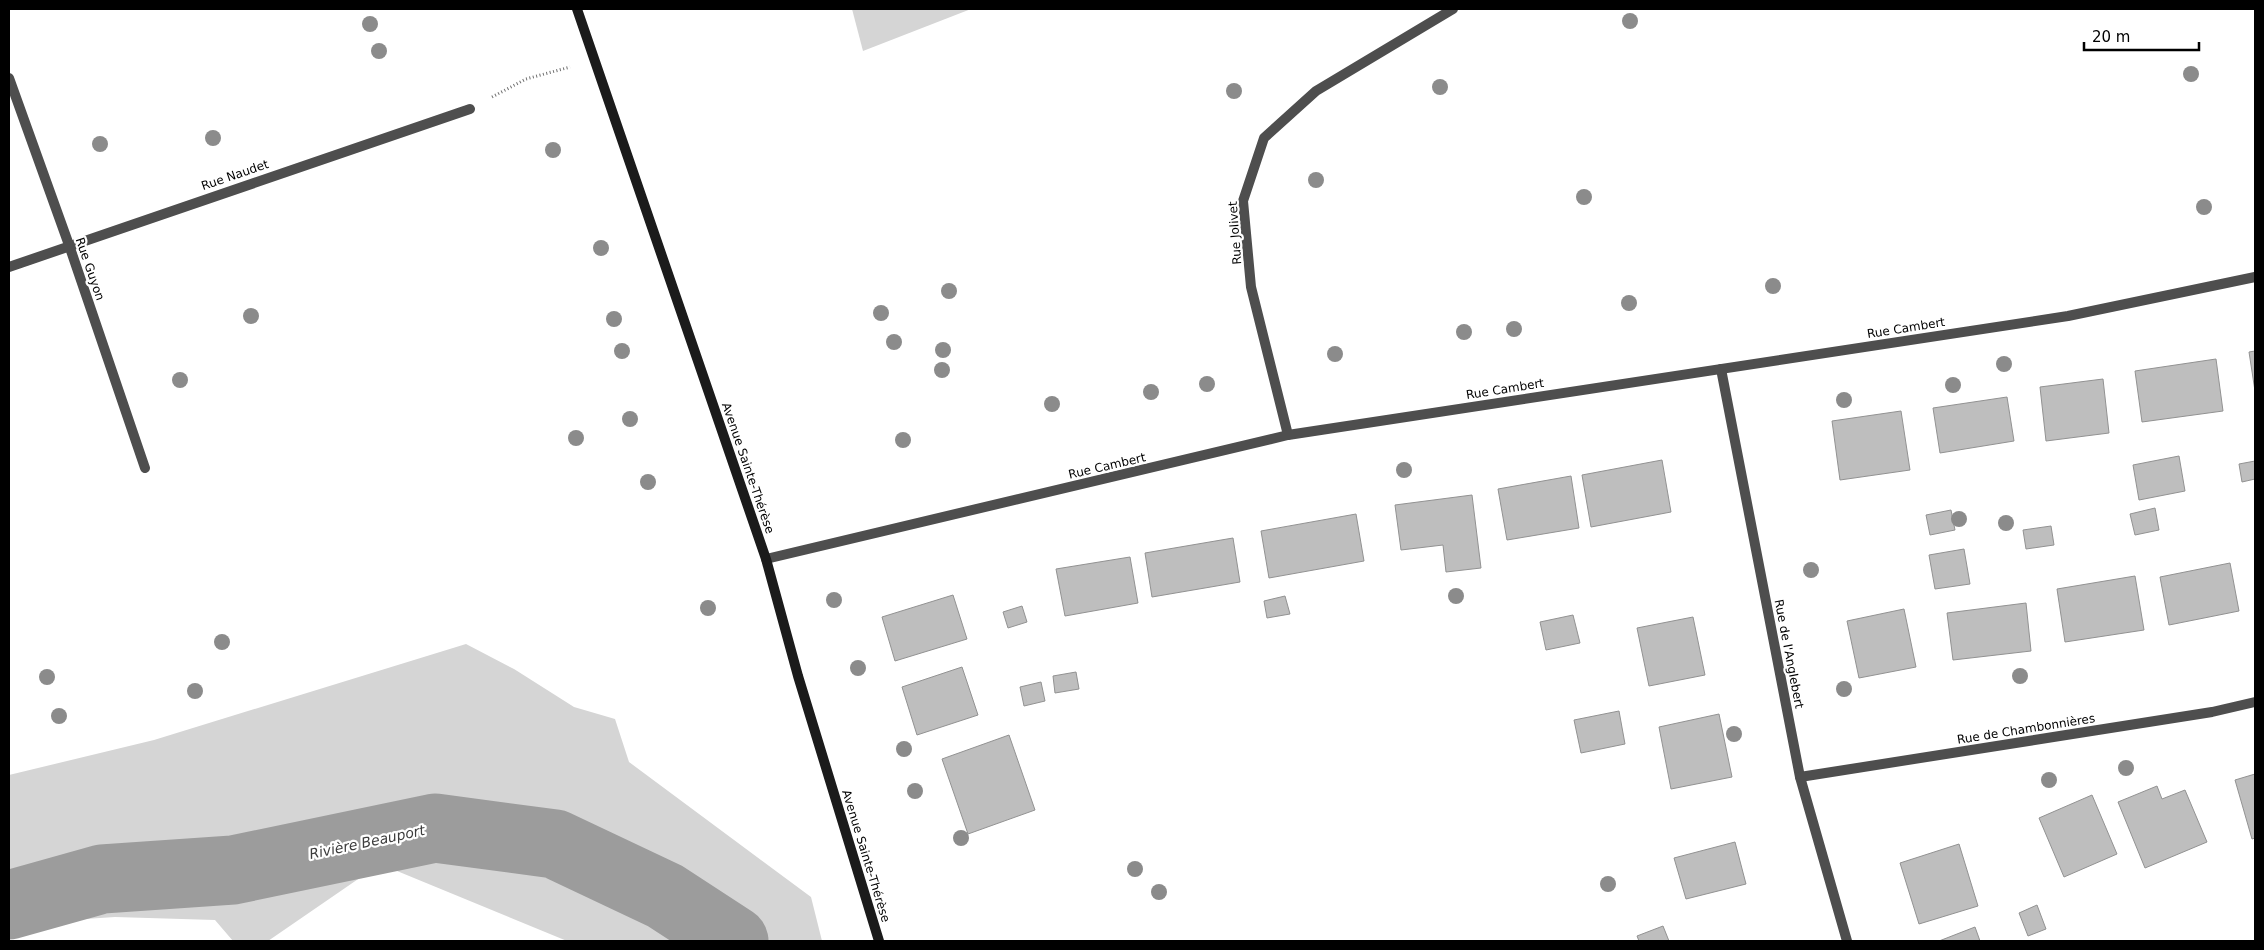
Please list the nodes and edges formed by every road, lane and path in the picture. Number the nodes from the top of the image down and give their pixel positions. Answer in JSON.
{"nodes":[{"id":1,"x":577,"y":9,"type":"edge"},
{"id":2,"x":1453,"y":9,"type":"edge"},
{"id":3,"x":594,"y":60,"type":"junction"},
{"id":4,"x":9,"y":78,"type":"edge"},
{"id":5,"x":470,"y":109,"type":"joint"},
{"id":6,"x":69,"y":245,"type":"junction"},
{"id":7,"x":9,"y":267,"type":"edge"},
{"id":8,"x":2255,"y":277,"type":"edge"},
{"id":9,"x":1721,"y":369,"type":"junction"},
{"id":10,"x":1288,"y":435,"type":"junction"},
{"id":11,"x":144,"y":468,"type":"dead end"},
{"id":12,"x":766,"y":559,"type":"junction"},
{"id":13,"x":2255,"y":702,"type":"edge"},
{"id":14,"x":1800,"y":777,"type":"junction"},
{"id":15,"x":879,"y":941,"type":"edge"},
{"id":16,"x":1847,"y":941,"type":"edge"}],
"edges":[{"from":1,"to":3,"type":"street","name":"Avenue Sainte-Thérèse"},
{"from":2,"to":10,"type":"street","name":"Rue Jolivet"},
{"from":3,"to":5,"type":"path"},
{"from":3,"to":12,"type":"street","name":"Avenue Sainte-Thérèse"},
{"from":4,"to":6,"type":"street","name":"Rue Guyon"},
{"from":5,"to":6,"type":"street","name":"Rue Naudet"},
{"from":6,"to":7,"type":"street","name":"Rue Naudet"},
{"from":6,"to":11,"type":"street","name":"Rue Guyon"},
{"from":8,"to":9,"type":"street","name":"Rue Cambert"},
{"from":9,"to":10,"type":"street","name":"Rue Cambert"},
{"from":9,"to":14,"type":"street","name":"Rue de l'Anglebert"},
{"from":10,"to":12,"type":"street","name":"Rue Cambert"},
{"from":12,"to":15,"type":"street","name":"Avenue Sainte-Thérèse"},
{"from":13,"to":14,"type":"street","name":"Rue de Chambonnières"},
{"from":14,"to":16,"type":"street","name":"Rue de l'Anglebert"}]}
